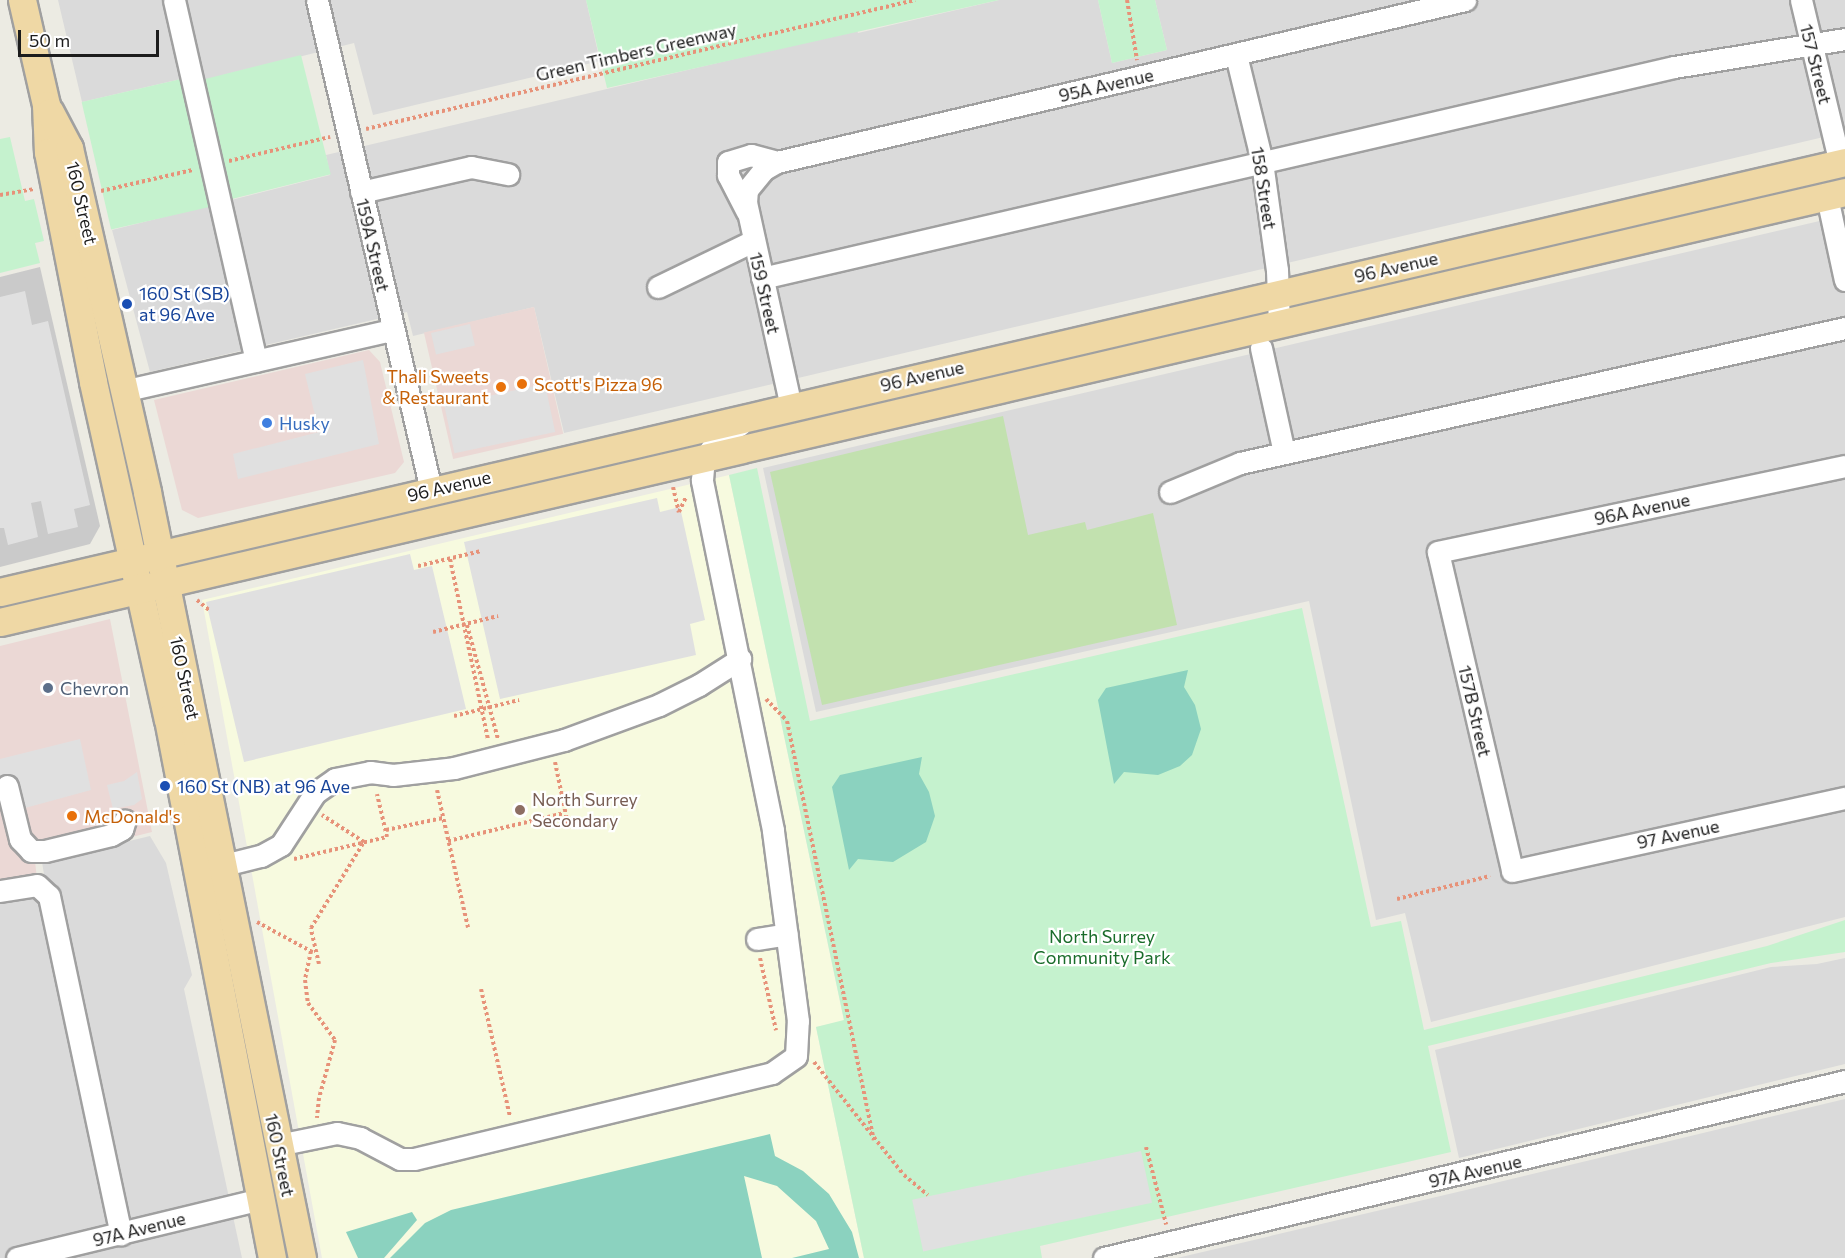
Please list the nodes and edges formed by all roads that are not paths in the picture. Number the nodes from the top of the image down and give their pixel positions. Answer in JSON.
{"nodes":[{"id":1,"x":22,"y":0,"type":"edge"},
{"id":2,"x":174,"y":0,"type":"edge"},
{"id":3,"x":317,"y":0,"type":"edge"},
{"id":4,"x":1465,"y":0,"type":"edge"},
{"id":5,"x":1801,"y":0,"type":"edge"},
{"id":6,"x":1845,"y":39,"type":"edge"},
{"id":7,"x":1811,"y":46,"type":"junction"},
{"id":8,"x":1236,"y":55,"type":"junction"},
{"id":9,"x":46,"y":105,"type":"junction"},
{"id":10,"x":777,"y":162,"type":"junction"},
{"id":11,"x":1262,"y":162,"type":"junction"},
{"id":12,"x":1843,"y":163,"type":"edge"},
{"id":13,"x":508,"y":174,"type":"dead end"},
{"id":14,"x":753,"y":180,"type":"joint"},
{"id":15,"x":361,"y":192,"type":"junction"},
{"id":16,"x":1836,"y":194,"type":"edge"},
{"id":17,"x":749,"y":215,"type":"junction"},
{"id":18,"x":1689,"y":228,"type":"junction"},
{"id":19,"x":753,"y":241,"type":"junction"},
{"id":20,"x":762,"y":278,"type":"junction"},
{"id":21,"x":1845,"y":280,"type":"edge"},
{"id":22,"x":658,"y":287,"type":"dead end"},
{"id":23,"x":1279,"y":294,"type":"junction"},
{"id":24,"x":1279,"y":324,"type":"junction"},
{"id":25,"x":1845,"y":328,"type":"edge"},
{"id":26,"x":392,"y":330,"type":"junction"},
{"id":27,"x":1262,"y":348,"type":"dead end"},
{"id":28,"x":256,"y":361,"type":"junction"},
{"id":29,"x":123,"y":391,"type":"junction"},
{"id":30,"x":791,"y":407,"type":"junction"},
{"id":31,"x":758,"y":414,"type":"junction"},
{"id":32,"x":1284,"y":453,"type":"junction"},
{"id":33,"x":704,"y":459,"type":"junction"},
{"id":34,"x":1845,"y":466,"type":"edge"},
{"id":35,"x":431,"y":490,"type":"junction"},
{"id":36,"x":1170,"y":492,"type":"dead end"},
{"id":37,"x":1438,"y":552,"type":"joint"},
{"id":38,"x":147,"y":556,"type":"junction"},
{"id":39,"x":166,"y":584,"type":"junction"},
{"id":40,"x":141,"y":590,"type":"junction"},
{"id":41,"x":0,"y":592,"type":"edge"},
{"id":42,"x":0,"y":622,"type":"edge"},
{"id":43,"x":740,"y":659,"type":"junction"},
{"id":44,"x":8,"y":786,"type":"dead end"},
{"id":45,"x":1845,"y":798,"type":"edge"},
{"id":46,"x":125,"y":820,"type":"dead end"},
{"id":47,"x":224,"y":865,"type":"junction"},
{"id":48,"x":1512,"y":871,"type":"joint"},
{"id":49,"x":0,"y":891,"type":"edge"},
{"id":50,"x":787,"y":934,"type":"junction"},
{"id":51,"x":757,"y":943,"type":"road end"},
{"id":52,"x":1845,"y":1081,"type":"edge"},
{"id":53,"x":278,"y":1145,"type":"junction"},
{"id":54,"x":260,"y":1199,"type":"junction"},
{"id":55,"x":121,"y":1234,"type":"junction"},
{"id":56,"x":17,"y":1258,"type":"edge"},
{"id":57,"x":272,"y":1258,"type":"edge"},
{"id":58,"x":302,"y":1258,"type":"edge"},
{"id":59,"x":1104,"y":1258,"type":"edge"}],
"edges":[{"from":1,"to":9,"type":"main road","name":"160 Street"},
{"from":2,"to":28,"type":"street"},
{"from":3,"to":15,"type":"street","name":"159A Street"},
{"from":4,"to":8,"type":"street","name":"95A Avenue"},
{"from":5,"to":7,"type":"street","name":"157 Street"},
{"from":6,"to":7,"type":"street"},
{"from":7,"to":11,"type":"street"},
{"from":7,"to":12,"type":"street","name":"157 Street"},
{"from":8,"to":10,"type":"street","name":"95A Avenue"},
{"from":8,"to":11,"type":"street","name":"158 Street"},
{"from":9,"to":29,"type":"main road","name":"160 Street"},
{"from":9,"to":38,"type":"main road","name":"160 Street"},
{"from":10,"to":14,"type":"street","name":"95A Avenue"},
{"from":10,"to":17,"type":"street"},
{"from":11,"to":20,"type":"street"},
{"from":11,"to":23,"type":"street","name":"158 Street"},
{"from":12,"to":18,"type":"main road"},
{"from":12,"to":23,"type":"main road","name":"96 Avenue"},
{"from":13,"to":15,"type":"street"},
{"from":14,"to":17,"type":"street","name":"159 Street"},
{"from":15,"to":26,"type":"street","name":"159A Street"},
{"from":16,"to":18,"type":"main road","name":"96 Avenue"},
{"from":16,"to":21,"type":"street"},
{"from":17,"to":19,"type":"street","name":"159 Street"},
{"from":18,"to":24,"type":"main road","name":"96 Avenue"},
{"from":19,"to":20,"type":"street","name":"159 Street"},
{"from":19,"to":22,"type":"street"},
{"from":20,"to":30,"type":"street","name":"159 Street"},
{"from":23,"to":24,"type":"street","name":"158 Street"},
{"from":23,"to":30,"type":"main road","name":"96 Avenue"},
{"from":24,"to":33,"type":"main road","name":"96 Avenue"},
{"from":25,"to":32,"type":"street"},
{"from":26,"to":28,"type":"street"},
{"from":26,"to":35,"type":"street","name":"159A Street"},
{"from":27,"to":32,"type":"street"},
{"from":28,"to":29,"type":"street"},
{"from":29,"to":38,"type":"main road","name":"160 Street"},
{"from":30,"to":31,"type":"main road","name":"96 Avenue"},
{"from":31,"to":33,"type":"street"},
{"from":31,"to":35,"type":"main road","name":"96 Avenue"},
{"from":32,"to":36,"type":"street"},
{"from":33,"to":39,"type":"main road","name":"96 Avenue"},
{"from":33,"to":43,"type":"street"},
{"from":34,"to":37,"type":"street","name":"96A Avenue"},
{"from":35,"to":38,"type":"main road","name":"96 Avenue"},
{"from":37,"to":48,"type":"street","name":"157B Street"},
{"from":38,"to":39,"type":"main road","name":"160 Street"},
{"from":38,"to":40,"type":"main road","name":"160 Street"},
{"from":38,"to":41,"type":"main road","name":"96 Avenue"},
{"from":39,"to":40,"type":"main road","name":"96 Avenue"},
{"from":39,"to":47,"type":"main road","name":"160 Street"},
{"from":40,"to":42,"type":"main road","name":"96 Avenue"},
{"from":40,"to":54,"type":"main road","name":"160 Street"},
{"from":43,"to":47,"type":"street"},
{"from":43,"to":50,"type":"street"},
{"from":44,"to":46,"type":"street"},
{"from":45,"to":48,"type":"street","name":"97 Avenue"},
{"from":47,"to":53,"type":"main road","name":"160 Street"},
{"from":49,"to":55,"type":"street"},
{"from":50,"to":51,"type":"street"},
{"from":50,"to":53,"type":"street"},
{"from":52,"to":59,"type":"street","name":"97A Avenue"},
{"from":53,"to":58,"type":"main road","name":"160 Street"},
{"from":54,"to":55,"type":"street","name":"97A Avenue"},
{"from":54,"to":57,"type":"main road","name":"160 Street"},
{"from":55,"to":56,"type":"street","name":"97A Avenue"}]}
